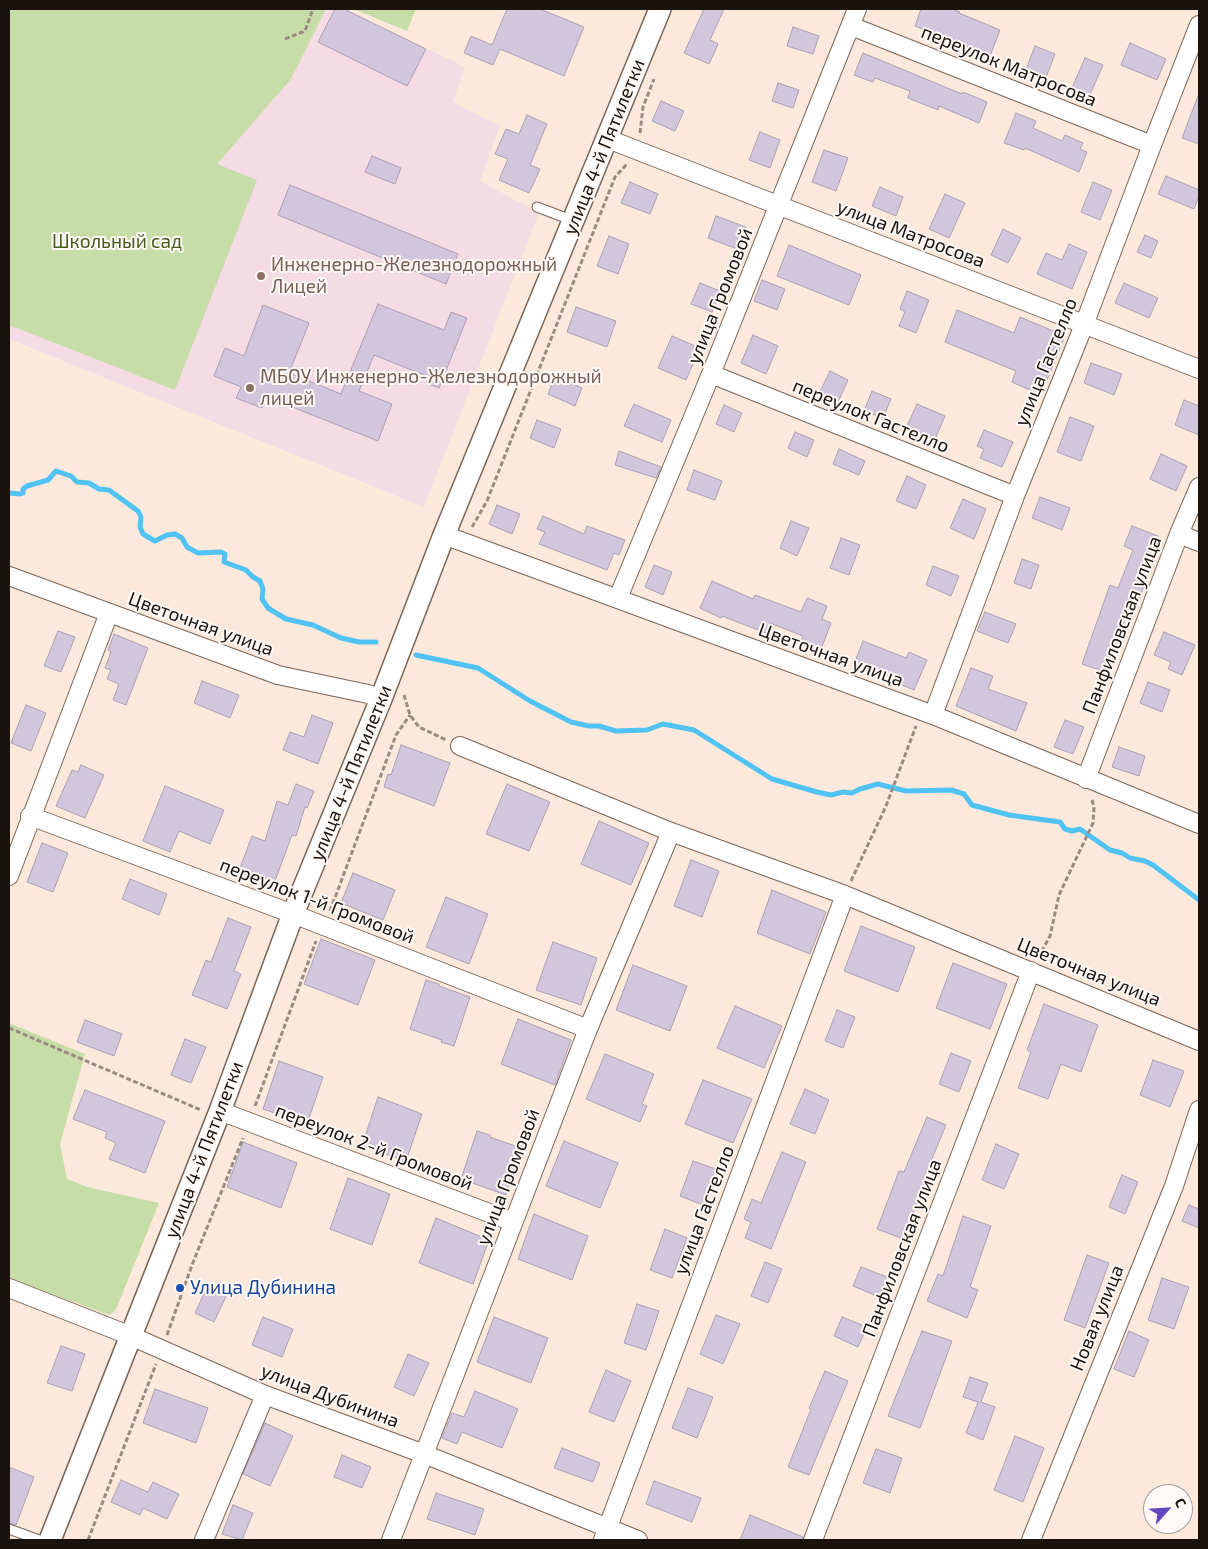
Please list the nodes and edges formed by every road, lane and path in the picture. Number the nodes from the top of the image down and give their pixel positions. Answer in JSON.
{"nodes":[{"id":1,"x":313,"y":9,"type":"edge"},
{"id":2,"x":660,"y":9,"type":"edge"},
{"id":3,"x":857,"y":9,"type":"edge"},
{"id":4,"x":1199,"y":25,"type":"edge"},
{"id":5,"x":850,"y":26,"type":"junction"},
{"id":6,"x":285,"y":39,"type":"dead end"},
{"id":7,"x":657,"y":71,"type":"dead end"},
{"id":8,"x":608,"y":139,"type":"junction"},
{"id":9,"x":1152,"y":145,"type":"junction"},
{"id":10,"x":635,"y":149,"type":"junction"},
{"id":11,"x":780,"y":206,"type":"junction"},
{"id":12,"x":537,"y":207,"type":"dead end"},
{"id":13,"x":574,"y":222,"type":"junction"},
{"id":14,"x":1084,"y":325,"type":"junction"},
{"id":15,"x":1199,"y":369,"type":"edge"},
{"id":16,"x":711,"y":374,"type":"junction"},
{"id":17,"x":1199,"y":487,"type":"edge"},
{"id":18,"x":1015,"y":496,"type":"junction"},
{"id":19,"x":1179,"y":534,"type":"junction"},
{"id":20,"x":444,"y":535,"type":"junction"},
{"id":21,"x":1199,"y":542,"type":"edge"},
{"id":22,"x":466,"y":543,"type":"junction"},
{"id":23,"x":9,"y":576,"type":"edge"},
{"id":24,"x":618,"y":598,"type":"junction"},
{"id":25,"x":109,"y":613,"type":"junction"},
{"id":26,"x":404,"y":691,"type":"dead end"},
{"id":27,"x":382,"y":700,"type":"junction"},
{"id":28,"x":927,"y":713,"type":"junction"},
{"id":29,"x":410,"y":715,"type":"junction"},
{"id":30,"x":460,"y":746,"type":"joint"},
{"id":31,"x":1086,"y":779,"type":"junction"},
{"id":32,"x":30,"y":816,"type":"junction"},
{"id":33,"x":1199,"y":824,"type":"edge"},
{"id":34,"x":671,"y":832,"type":"junction"},
{"id":35,"x":9,"y":876,"type":"edge"},
{"id":36,"x":845,"y":895,"type":"junction"},
{"id":37,"x":293,"y":914,"type":"junction"},
{"id":38,"x":324,"y":926,"type":"junction"},
{"id":39,"x":1030,"y":971,"type":"junction"},
{"id":40,"x":9,"y":1028,"type":"edge"},
{"id":41,"x":588,"y":1029,"type":"junction"},
{"id":42,"x":1199,"y":1041,"type":"edge"},
{"id":43,"x":1199,"y":1110,"type":"edge"},
{"id":44,"x":212,"y":1111,"type":"junction"},
{"id":45,"x":248,"y":1123,"type":"junction"},
{"id":46,"x":513,"y":1222,"type":"junction"},
{"id":47,"x":9,"y":1288,"type":"edge"},
{"id":48,"x":131,"y":1336,"type":"junction"},
{"id":49,"x":162,"y":1350,"type":"junction"},
{"id":50,"x":265,"y":1396,"type":"junction"},
{"id":51,"x":424,"y":1454,"type":"junction"},
{"id":52,"x":9,"y":1528,"type":"edge"},
{"id":53,"x":605,"y":1534,"type":"edge"},
{"id":54,"x":39,"y":1540,"type":"edge"},
{"id":55,"x":50,"y":1540,"type":"edge"},
{"id":56,"x":88,"y":1540,"type":"edge"},
{"id":57,"x":204,"y":1540,"type":"edge"},
{"id":58,"x":391,"y":1540,"type":"edge"},
{"id":59,"x":638,"y":1540,"type":"edge"},
{"id":60,"x":812,"y":1540,"type":"edge"},
{"id":61,"x":1031,"y":1540,"type":"edge"}],
"edges":[{"from":1,"to":6,"type":"path"},
{"from":2,"to":8,"type":"street","name":"улица 4-й Пятилетки"},
{"from":3,"to":5,"type":"street","name":"улица Громовой"},
{"from":4,"to":9,"type":"street","name":"улица Гастелло"},
{"from":5,"to":9,"type":"street","name":"переулок Матросова"},
{"from":5,"to":11,"type":"street","name":"улица Громовой"},
{"from":7,"to":10,"type":"path"},
{"from":8,"to":10,"type":"street","name":"улица Матросова"},
{"from":8,"to":13,"type":"street","name":"улица 4-й Пятилетки"},
{"from":9,"to":14,"type":"street","name":"улица Гастелло"},
{"from":10,"to":11,"type":"street","name":"улица Матросова"},
{"from":10,"to":22,"type":"path"},
{"from":11,"to":14,"type":"street","name":"улица Матросова"},
{"from":11,"to":16,"type":"street","name":"улица Громовой"},
{"from":12,"to":13,"type":"lane"},
{"from":13,"to":20,"type":"street","name":"улица 4-й Пятилетки"},
{"from":14,"to":15,"type":"street","name":"улица Матросова"},
{"from":14,"to":18,"type":"street","name":"улица Гастелло"},
{"from":16,"to":18,"type":"street","name":"переулок Гастелло"},
{"from":16,"to":24,"type":"street","name":"улица Громовой"},
{"from":17,"to":19,"type":"street","name":"Панфиловская улица"},
{"from":18,"to":28,"type":"street","name":"улица Гастелло"},
{"from":19,"to":21,"type":"street"},
{"from":19,"to":31,"type":"street","name":"Панфиловская улица"},
{"from":20,"to":22,"type":"street","name":"Цветочная улица"},
{"from":20,"to":27,"type":"street","name":"улица 4-й Пятилетки"},
{"from":22,"to":24,"type":"street","name":"Цветочная улица"},
{"from":23,"to":25,"type":"street","name":"Цветочная улица"},
{"from":24,"to":28,"type":"street","name":"Цветочная улица"},
{"from":25,"to":27,"type":"street","name":"Цветочная улица"},
{"from":25,"to":32,"type":"street"},
{"from":26,"to":29,"type":"path"},
{"from":27,"to":37,"type":"street","name":"улица 4-й Пятилетки"},
{"from":28,"to":31,"type":"street","name":"Цветочная улица"},
{"from":28,"to":36,"type":"path"},
{"from":29,"to":30,"type":"path"},
{"from":29,"to":38,"type":"path"},
{"from":30,"to":34,"type":"street","name":"Цветочная улица"},
{"from":31,"to":33,"type":"street","name":"Цветочная улица"},
{"from":31,"to":39,"type":"path"},
{"from":32,"to":35,"type":"street"},
{"from":32,"to":37,"type":"street","name":"переулок 1-й Громовой"},
{"from":34,"to":36,"type":"street","name":"Цветочная улица"},
{"from":34,"to":41,"type":"street","name":"улица Громовой"},
{"from":36,"to":39,"type":"street","name":"Цветочная улица"},
{"from":36,"to":53,"type":"street","name":"улица Гастелло"},
{"from":37,"to":38,"type":"street","name":"переулок 1-й Громовой"},
{"from":37,"to":44,"type":"street","name":"улица 4-й Пятилетки"},
{"from":38,"to":41,"type":"street","name":"переулок 1-й Громовой"},
{"from":38,"to":45,"type":"path"},
{"from":39,"to":42,"type":"street","name":"Цветочная улица"},
{"from":39,"to":60,"type":"street","name":"Панфиловская улица"},
{"from":40,"to":44,"type":"path"},
{"from":41,"to":46,"type":"street","name":"улица Громовой"},
{"from":43,"to":61,"type":"street","name":"Новая улица"},
{"from":44,"to":45,"type":"street","name":"переулок 2-й Громовой"},
{"from":44,"to":48,"type":"street","name":"улица 4-й Пятилетки"},
{"from":45,"to":46,"type":"street","name":"переулок 2-й Громовой"},
{"from":45,"to":49,"type":"path"},
{"from":46,"to":51,"type":"street","name":"улица Громовой"},
{"from":47,"to":48,"type":"street","name":"улица Дубинина"},
{"from":48,"to":49,"type":"street","name":"улица Дубинина"},
{"from":48,"to":55,"type":"street","name":"улица 4-й Пятилетки"},
{"from":49,"to":50,"type":"street","name":"улица Дубинина"},
{"from":49,"to":56,"type":"path"},
{"from":50,"to":51,"type":"street","name":"улица Дубинина"},
{"from":50,"to":57,"type":"street"},
{"from":51,"to":53,"type":"street","name":"улица Дубинина"},
{"from":51,"to":58,"type":"street","name":"улица Громовой"},
{"from":52,"to":54,"type":"lane"},
{"from":53,"to":59,"type":"street","name":"улица Дубинина"}]}
